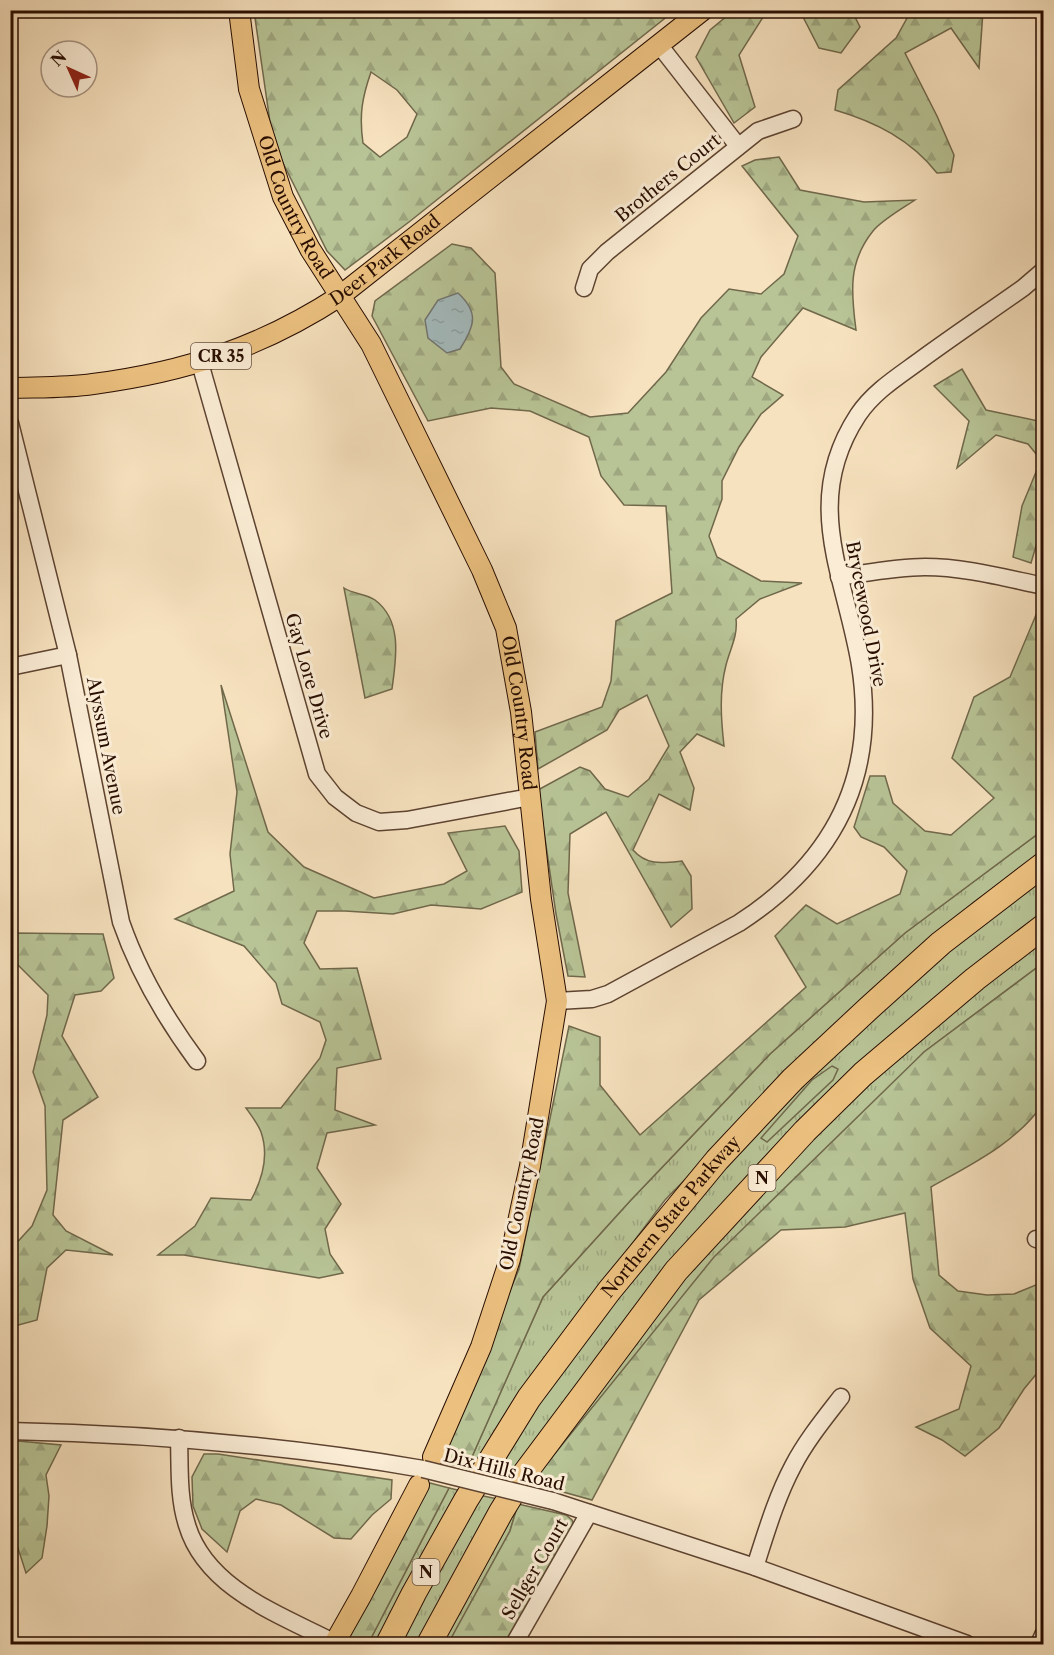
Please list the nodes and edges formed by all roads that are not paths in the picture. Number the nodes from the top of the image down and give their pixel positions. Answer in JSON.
{"nodes":[{"id":1,"x":239,"y":10,"type":"edge"},
{"id":2,"x":704,"y":10,"type":"edge"},
{"id":3,"x":660,"y":46,"type":"junction"},
{"id":4,"x":793,"y":119,"type":"dead end"},
{"id":5,"x":738,"y":146,"type":"junction"},
{"id":6,"x":1044,"y":270,"type":"edge"},
{"id":7,"x":584,"y":288,"type":"dead end"},
{"id":8,"x":340,"y":296,"type":"junction"},
{"id":9,"x":200,"y":363,"type":"junction"},
{"id":10,"x":10,"y":388,"type":"edge"},
{"id":11,"x":10,"y":423,"type":"edge"},
{"id":12,"x":839,"y":577,"type":"junction"},
{"id":13,"x":1044,"y":586,"type":"edge"},
{"id":14,"x":68,"y":655,"type":"junction"},
{"id":15,"x":10,"y":667,"type":"edge"},
{"id":16,"x":530,"y":796,"type":"junction"},
{"id":17,"x":1044,"y":864,"type":"edge"},
{"id":18,"x":1044,"y":926,"type":"edge"},
{"id":19,"x":557,"y":1001,"type":"junction"},
{"id":20,"x":197,"y":1062,"type":"dead end"},
{"id":21,"x":841,"y":1397,"type":"dead end"},
{"id":22,"x":10,"y":1431,"type":"edge"},
{"id":23,"x":179,"y":1438,"type":"junction"},
{"id":24,"x":433,"y":1457,"type":"dead end"},
{"id":25,"x":419,"y":1485,"type":"dead end"},
{"id":26,"x":589,"y":1513,"type":"junction"},
{"id":27,"x":755,"y":1567,"type":"junction"},
{"id":28,"x":1044,"y":1633,"type":"edge"},
{"id":29,"x":334,"y":1643,"type":"edge"},
{"id":30,"x":388,"y":1644,"type":"edge"},
{"id":31,"x":429,"y":1644,"type":"edge"},
{"id":32,"x":514,"y":1644,"type":"edge"},
{"id":33,"x":967,"y":1644,"type":"edge"},
{"id":34,"x":1039,"y":1644,"type":"edge"}],
"edges":[{"from":1,"to":8,"type":"main road","name":"Old Country Road"},
{"from":2,"to":3,"type":"main road","name":"Deer Park Road","number":"CR 35"},
{"from":3,"to":5,"type":"street"},
{"from":3,"to":8,"type":"main road","name":"Deer Park Road","number":"CR 35"},
{"from":4,"to":5,"type":"street","name":"Brothers Court"},
{"from":5,"to":7,"type":"street","name":"Brothers Court"},
{"from":6,"to":12,"type":"street","name":"Brycewood Drive"},
{"from":8,"to":9,"type":"main road","name":"Deer Park Road","number":"CR 35"},
{"from":8,"to":16,"type":"main road","name":"Old Country Road"},
{"from":9,"to":10,"type":"main road","name":"Deer Park Road","number":"CR 35"},
{"from":9,"to":16,"type":"street","name":"Gay Lore Drive"},
{"from":11,"to":14,"type":"street","name":"Alyssum Avenue"},
{"from":12,"to":13,"type":"street"},
{"from":12,"to":19,"type":"street","name":"Brycewood Drive"},
{"from":14,"to":15,"type":"street"},
{"from":14,"to":20,"type":"street","name":"Alyssum Avenue"},
{"from":16,"to":19,"type":"main road","name":"Old Country Road"},
{"from":17,"to":30,"type":"highway","name":"Northern State Parkway","number":"N"},
{"from":18,"to":31,"type":"highway","name":"Northern State Parkway","number":"N"},
{"from":19,"to":24,"type":"main road","name":"Old Country Road"},
{"from":21,"to":27,"type":"street"},
{"from":22,"to":23,"type":"street","name":"Dix Hills Road"},
{"from":23,"to":26,"type":"street","name":"Dix Hills Road","bridge":true},
{"from":23,"to":29,"type":"street"},
{"from":25,"to":29,"type":"main road"},
{"from":26,"to":27,"type":"street","name":"Dix Hills Road"},
{"from":26,"to":32,"type":"street","name":"Sellger Court"},
{"from":27,"to":33,"type":"street","name":"Dix Hills Road"},
{"from":28,"to":34,"type":"street"}]}
